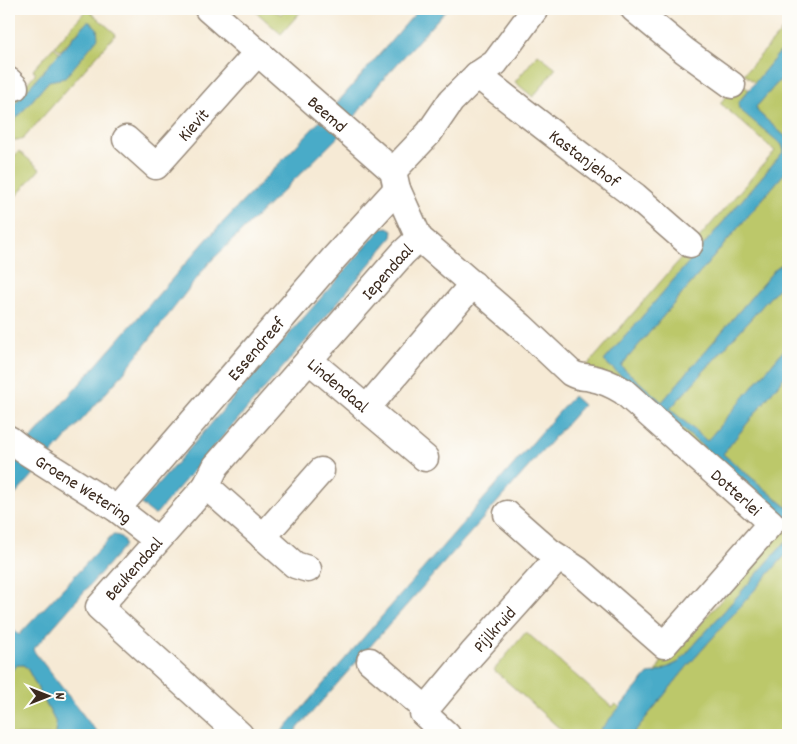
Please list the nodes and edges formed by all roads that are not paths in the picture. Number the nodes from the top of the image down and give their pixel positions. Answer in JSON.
{"nodes":[{"id":1,"x":208,"y":9,"type":"edge"},
{"id":2,"x":535,"y":9,"type":"edge"},
{"id":3,"x":634,"y":9,"type":"edge"},
{"id":4,"x":258,"y":52,"type":"junction"},
{"id":5,"x":477,"y":74,"type":"junction"},
{"id":6,"x":732,"y":85,"type":"dead end"},
{"id":7,"x":126,"y":139,"type":"dead end"},
{"id":8,"x":395,"y":180,"type":"junction"},
{"id":9,"x":419,"y":238,"type":"junction"},
{"id":10,"x":690,"y":244,"type":"dead end"},
{"id":11,"x":473,"y":284,"type":"junction"},
{"id":12,"x":309,"y":360,"type":"junction"},
{"id":13,"x":571,"y":373,"type":"joint"},
{"id":14,"x":366,"y":409,"type":"junction"},
{"id":15,"x":15,"y":444,"type":"edge"},
{"id":16,"x":425,"y":458,"type":"dead end"},
{"id":17,"x":321,"y":472,"type":"dead end"},
{"id":18,"x":206,"y":486,"type":"junction"},
{"id":19,"x":117,"y":509,"type":"junction"},
{"id":20,"x":507,"y":514,"type":"dead end"},
{"id":21,"x":263,"y":537,"type":"junction"},
{"id":22,"x":157,"y":540,"type":"junction"},
{"id":23,"x":558,"y":558,"type":"junction"},
{"id":24,"x":308,"y":569,"type":"dead end"},
{"id":25,"x":370,"y":661,"type":"dead end"},
{"id":26,"x":429,"y":705,"type":"junction"},
{"id":27,"x":240,"y":735,"type":"edge"},
{"id":28,"x":447,"y":735,"type":"edge"}],
"edges":[{"from":1,"to":4,"type":"street","name":"Beemd"},
{"from":2,"to":5,"type":"street","name":"Essendreef"},
{"from":3,"to":6,"type":"street"},
{"from":4,"to":7,"type":"street","name":"Kievit"},
{"from":4,"to":8,"type":"street","name":"Beemd"},
{"from":5,"to":8,"type":"street","name":"Essendreef"},
{"from":5,"to":10,"type":"street","name":"Kastanjehof"},
{"from":8,"to":9,"type":"street","name":"Beemd"},
{"from":8,"to":19,"type":"street","name":"Essendreef"},
{"from":9,"to":11,"type":"street","name":"Iependaal"},
{"from":9,"to":12,"type":"street","name":"Iependaal"},
{"from":11,"to":13,"type":"street","name":"Iependaal"},
{"from":11,"to":14,"type":"street"},
{"from":12,"to":14,"type":"street","name":"Lindendaal"},
{"from":12,"to":18,"type":"street","name":"Lindendaal"},
{"from":13,"to":23,"type":"street","name":"Dotterlei"},
{"from":14,"to":16,"type":"street","name":"Lindendaal"},
{"from":15,"to":19,"type":"street","name":"Groene Wetering"},
{"from":17,"to":21,"type":"street"},
{"from":18,"to":21,"type":"street"},
{"from":18,"to":22,"type":"street","name":"Beukendaal"},
{"from":19,"to":22,"type":"street","name":"Groene Wetering"},
{"from":20,"to":23,"type":"street"},
{"from":21,"to":24,"type":"street"},
{"from":22,"to":27,"type":"street","name":"Beukendaal"},
{"from":23,"to":26,"type":"street","name":"Pijlkruid"},
{"from":25,"to":26,"type":"street"},
{"from":26,"to":28,"type":"street"}]}
